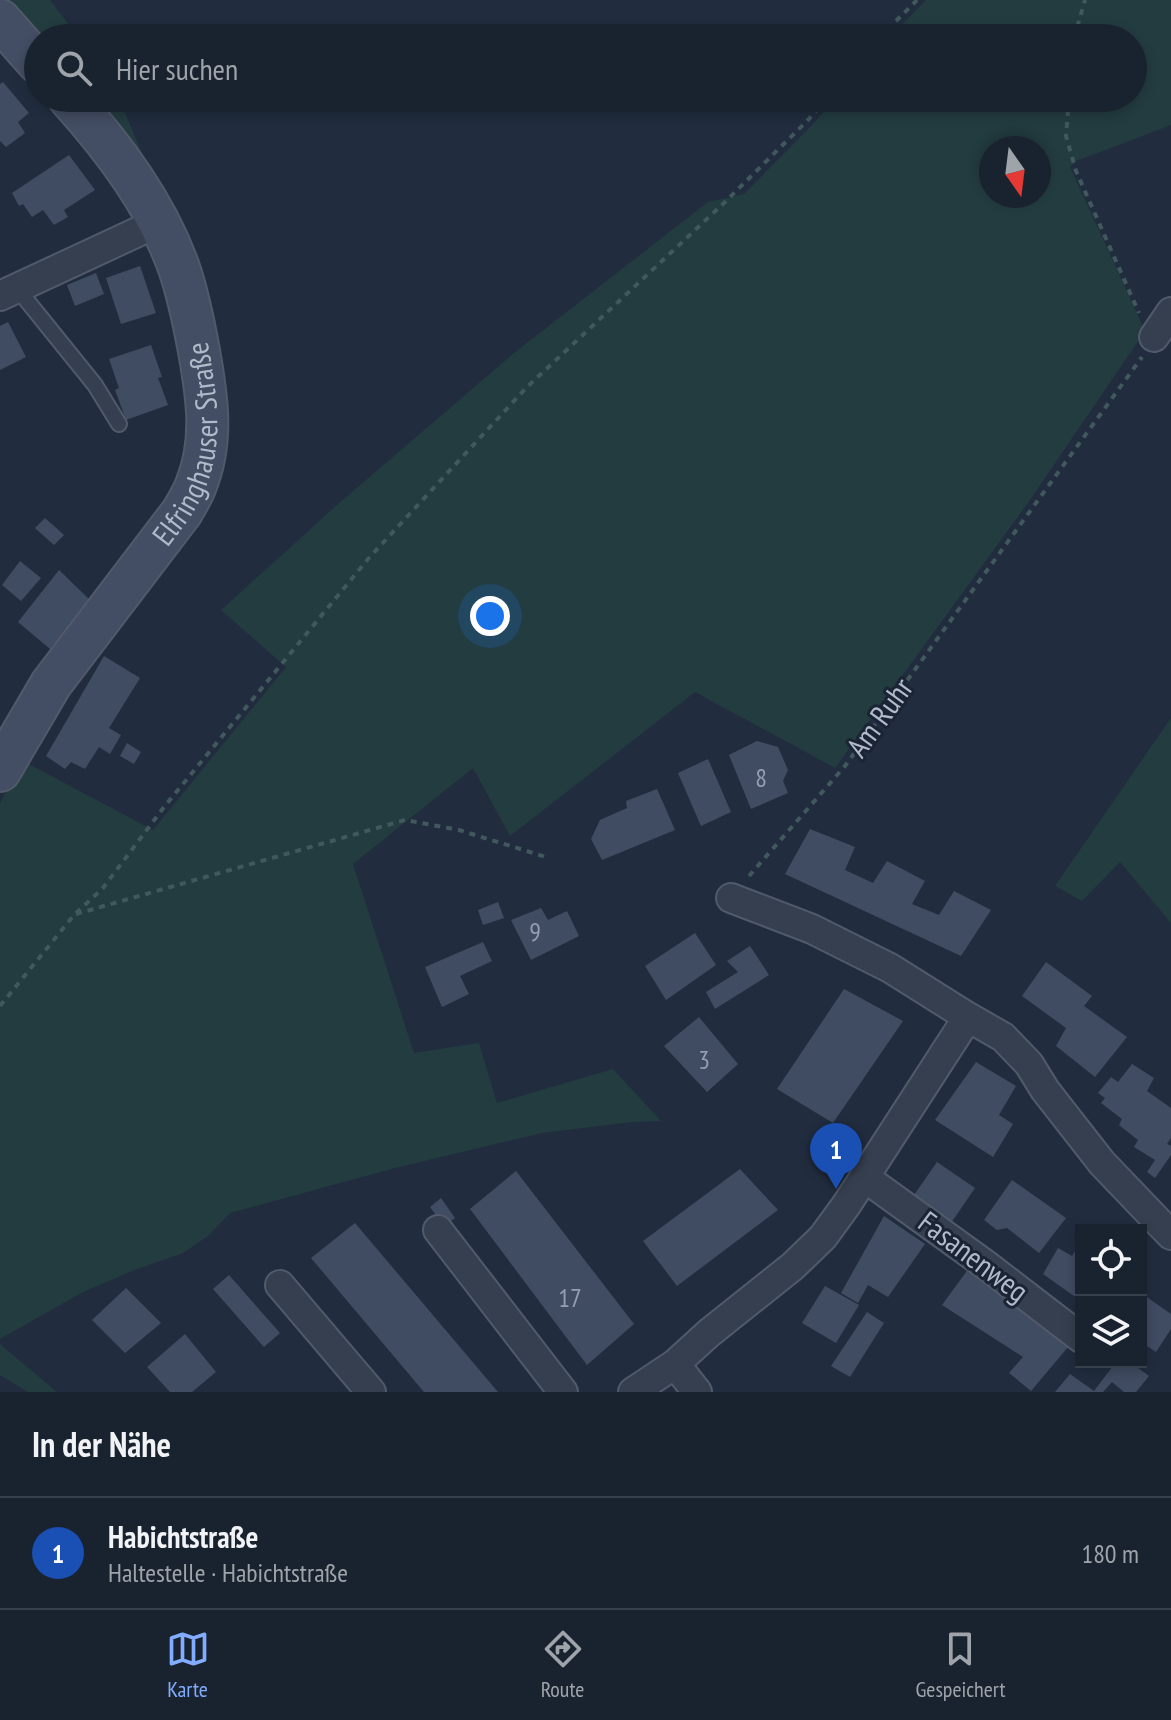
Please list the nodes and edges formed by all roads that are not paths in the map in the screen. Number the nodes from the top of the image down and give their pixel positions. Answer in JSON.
{"nodes":[{"id":1,"x":0,"y":20,"type":"edge"},
{"id":2,"x":24,"y":47,"type":"edge"},
{"id":3,"x":81,"y":112,"type":"edge"},
{"id":4,"x":159,"y":222,"type":"junction"},
{"id":5,"x":8,"y":292,"type":"edge"},
{"id":6,"x":1171,"y":312,"type":"edge"},
{"id":7,"x":1154,"y":337,"type":"road end"},
{"id":8,"x":119,"y":424,"type":"dead end"},
{"id":9,"x":0,"y":771,"type":"edge"},
{"id":10,"x":731,"y":898,"type":"road end"},
{"id":11,"x":968,"y":1017,"type":"junction"},
{"id":12,"x":864,"y":1177,"type":"junction"},
{"id":13,"x":438,"y":1230,"type":"dead end"},
{"id":14,"x":1171,"y":1235,"type":"edge"},
{"id":15,"x":280,"y":1285,"type":"dead end"},
{"id":16,"x":1075,"y":1333,"type":"edge"},
{"id":17,"x":675,"y":1364,"type":"junction"},
{"id":18,"x":371,"y":1392,"type":"edge"},
{"id":19,"x":563,"y":1392,"type":"edge"},
{"id":20,"x":633,"y":1392,"type":"edge"},
{"id":21,"x":697,"y":1392,"type":"edge"}],
"edges":[{"from":1,"to":2,"type":"main road"},
{"from":3,"to":4,"type":"main road","name":"Elfringhauser Straße"},
{"from":4,"to":5,"type":"street"},
{"from":4,"to":9,"type":"main road","name":"Elfringhauser Straße"},
{"from":5,"to":8,"type":"lane"},
{"from":6,"to":7,"type":"street"},
{"from":10,"to":11,"type":"street"},
{"from":11,"to":12,"type":"street"},
{"from":11,"to":14,"type":"street"},
{"from":12,"to":16,"type":"street","name":"Fasanenweg"},
{"from":12,"to":17,"type":"street"},
{"from":13,"to":19,"type":"street"},
{"from":15,"to":18,"type":"street"},
{"from":17,"to":20,"type":"street"},
{"from":17,"to":21,"type":"street"}]}
